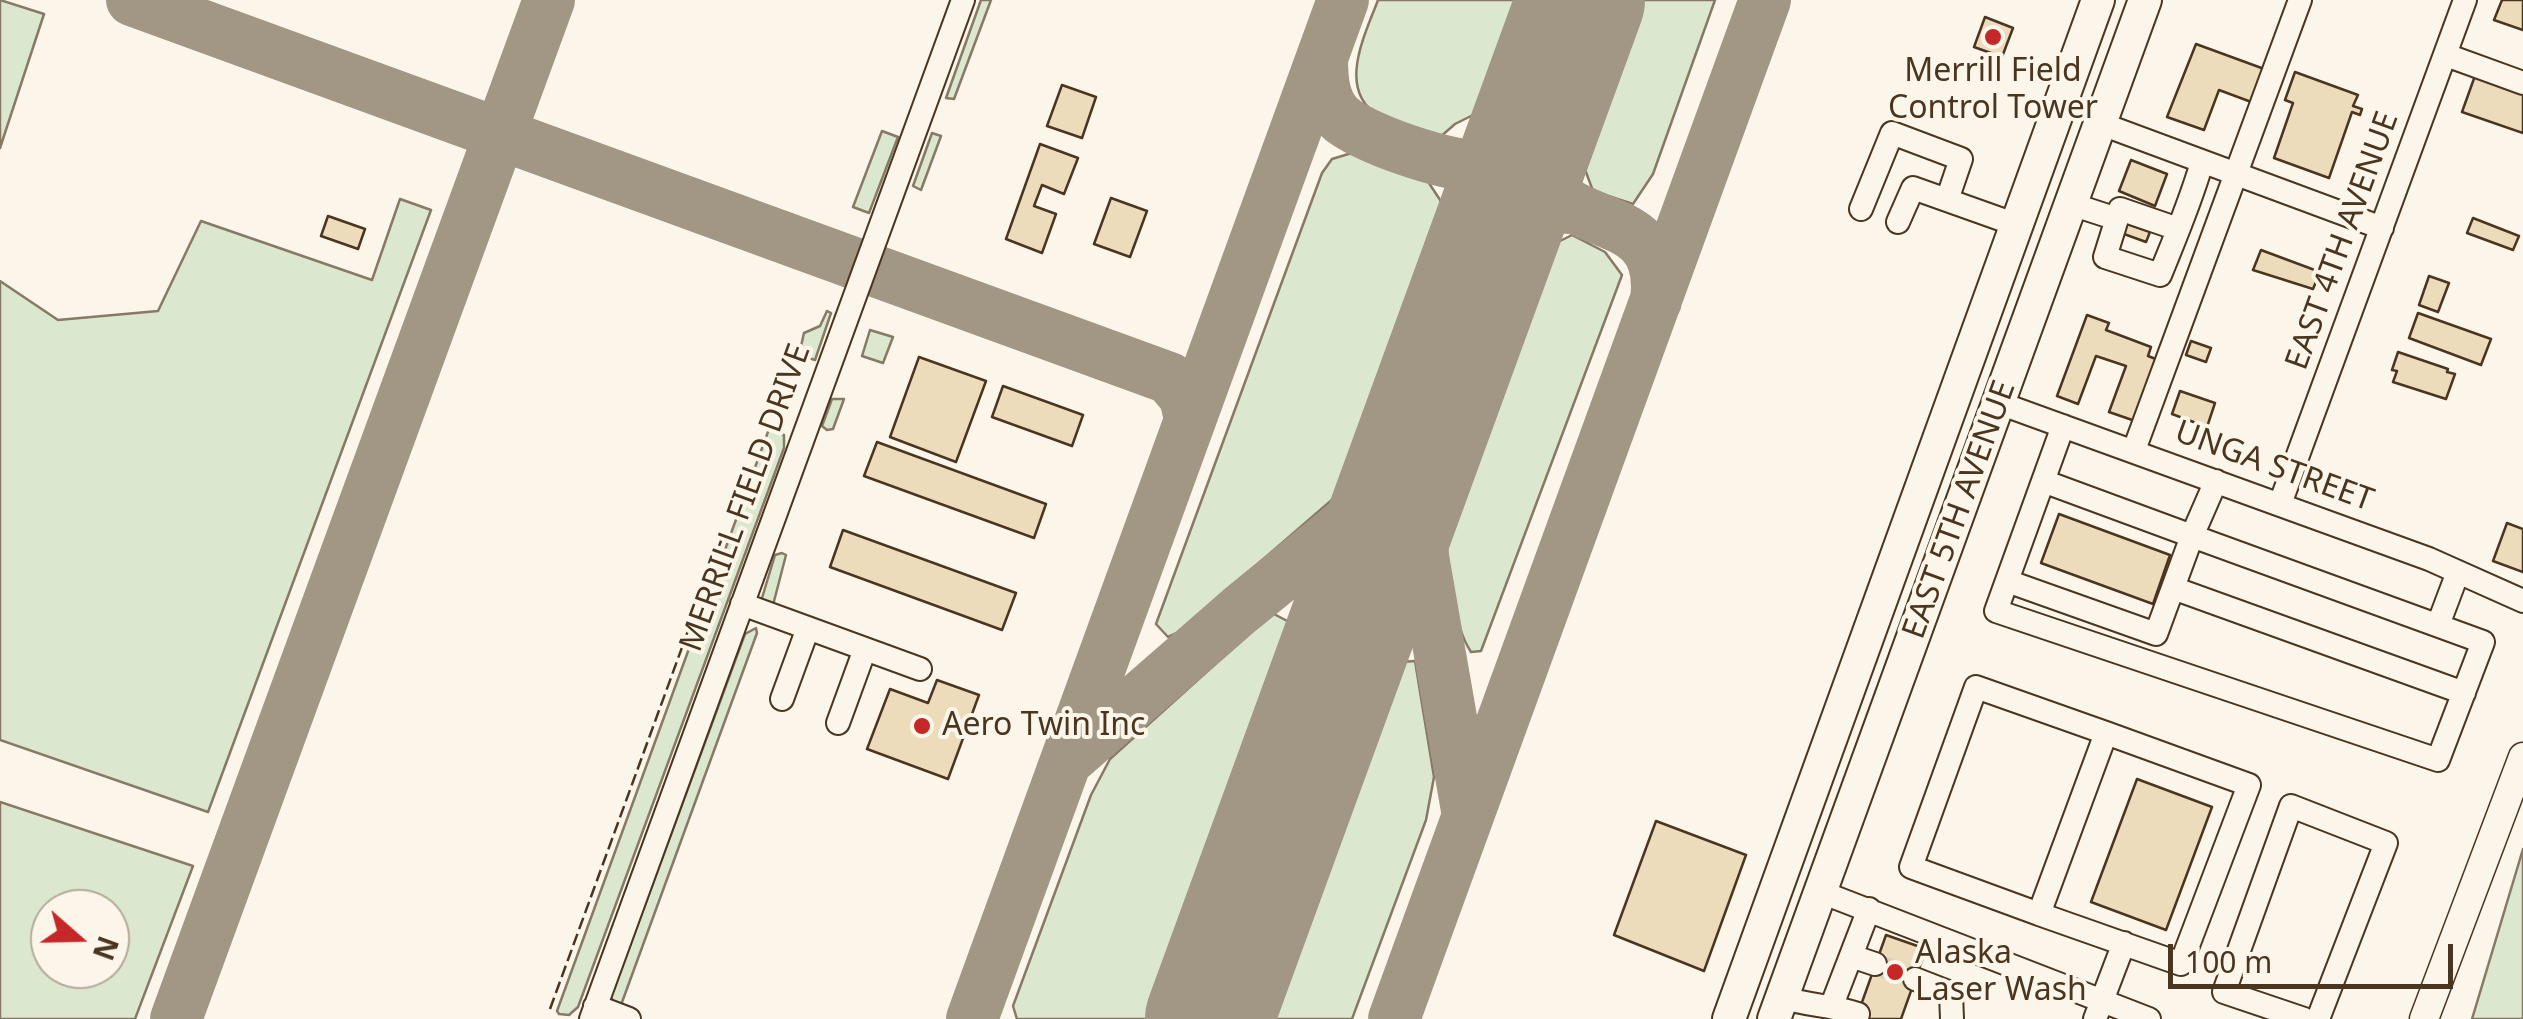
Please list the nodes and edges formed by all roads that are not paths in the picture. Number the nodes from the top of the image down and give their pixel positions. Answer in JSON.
{"nodes":[{"id":1,"x":963,"y":0,"type":"edge"},
{"id":2,"x":2098,"y":0,"type":"edge"},
{"id":3,"x":2145,"y":0,"type":"edge"},
{"id":4,"x":2300,"y":0,"type":"edge"},
{"id":5,"x":2466,"y":0,"type":"edge"},
{"id":6,"x":2446,"y":55,"type":"junction"},
{"id":7,"x":2523,"y":83,"type":"edge"},
{"id":8,"x":2099,"y":123,"type":"junction"},
{"id":9,"x":2202,"y":162,"type":"junction"},
{"id":10,"x":2234,"y":174,"type":"junction"},
{"id":11,"x":1946,"y":200,"type":"junction"},
{"id":12,"x":2071,"y":204,"type":"junction"},
{"id":13,"x":1862,"y":209,"type":"dead end"},
{"id":14,"x":2117,"y":219,"type":"junction"},
{"id":15,"x":1898,"y":222,"type":"dead end"},
{"id":16,"x":2017,"y":225,"type":"junction"},
{"id":17,"x":2382,"y":228,"type":"junction"},
{"id":18,"x":2178,"y":229,"type":"junction"},
{"id":19,"x":1999,"y":403,"type":"junction"},
{"id":20,"x":2063,"y":426,"type":"junction"},
{"id":21,"x":2134,"y":450,"type":"junction"},
{"id":22,"x":2042,"y":481,"type":"junction"},
{"id":23,"x":2216,"y":481,"type":"junction"},
{"id":24,"x":2280,"y":504,"type":"junction"},
{"id":25,"x":2192,"y":536,"type":"junction"},
{"id":26,"x":2458,"y":572,"type":"junction"},
{"id":27,"x":2007,"y":581,"type":"junction"},
{"id":28,"x":2173,"y":588,"type":"junction"},
{"id":29,"x":2523,"y":600,"type":"edge"},
{"id":30,"x":742,"y":604,"type":"junction"},
{"id":31,"x":2438,"y":625,"type":"junction"},
{"id":32,"x":808,"y":628,"type":"junction"},
{"id":33,"x":2156,"y":634,"type":"junction"},
{"id":34,"x":865,"y":649,"type":"junction"},
{"id":35,"x":2146,"y":662,"type":"junction"},
{"id":36,"x":920,"y":669,"type":"dead end"},
{"id":37,"x":2464,"y":693,"type":"junction"},
{"id":38,"x":782,"y":699,"type":"dead end"},
{"id":39,"x":838,"y":722,"type":"dead end"},
{"id":40,"x":2106,"y":734,"type":"junction"},
{"id":41,"x":2523,"y":757,"type":"edge"},
{"id":42,"x":2251,"y":846,"type":"junction"},
{"id":43,"x":1821,"y":892,"type":"junction"},
{"id":44,"x":1869,"y":909,"type":"junction"},
{"id":45,"x":2039,"y":914,"type":"junction"},
{"id":46,"x":2124,"y":943,"type":"junction"},
{"id":47,"x":1851,"y":956,"type":"junction"},
{"id":48,"x":1875,"y":964,"type":"tunnel mouth"},
{"id":49,"x":1916,"y":979,"type":"tunnel mouth"},
{"id":50,"x":1832,"y":1005,"type":"junction"},
{"id":51,"x":1791,"y":1010,"type":"edge"},
{"id":52,"x":2099,"y":1010,"type":"edge"},
{"id":53,"x":593,"y":1012,"type":"edge"},
{"id":54,"x":1858,"y":1014,"type":"dead end"},
{"id":55,"x":629,"y":1019,"type":"edge"},
{"id":56,"x":1729,"y":1019,"type":"edge"},
{"id":57,"x":1952,"y":1019,"type":"edge"},
{"id":58,"x":2150,"y":1019,"type":"edge"},
{"id":59,"x":2304,"y":1019,"type":"edge"},
{"id":60,"x":2318,"y":1019,"type":"edge"},
{"id":61,"x":2424,"y":1019,"type":"edge"}],
"edges":[{"from":1,"to":30,"type":"street","name":"MERRILL FIELD DRIVE"},
{"from":2,"to":16,"type":"highway","name":"EAST 5TH AVENUE"},
{"from":3,"to":8,"type":"highway","name":"EAST 5TH AVENUE"},
{"from":4,"to":10,"type":"street"},
{"from":5,"to":6,"type":"street","name":"EAST 4TH AVENUE"},
{"from":6,"to":7,"type":"street"},
{"from":6,"to":17,"type":"street","name":"EAST 4TH AVENUE"},
{"from":8,"to":9,"type":"street"},
{"from":8,"to":12,"type":"highway","name":"EAST 5TH AVENUE"},
{"from":9,"to":10,"type":"street"},
{"from":9,"to":18,"type":"street"},
{"from":10,"to":17,"type":"street"},
{"from":10,"to":21,"type":"street"},
{"from":11,"to":13,"type":"street"},
{"from":11,"to":15,"type":"street"},
{"from":11,"to":16,"type":"street"},
{"from":12,"to":14,"type":"street"},
{"from":12,"to":19,"type":"highway","name":"EAST 5TH AVENUE"},
{"from":14,"to":18,"type":"street"},
{"from":14,"to":18,"type":"street"},
{"from":16,"to":56,"type":"highway","name":"EAST 5TH AVENUE"},
{"from":17,"to":24,"type":"street","name":"EAST 4TH AVENUE"},
{"from":19,"to":20,"type":"street","name":"UNGA STREET"},
{"from":19,"to":43,"type":"highway","name":"EAST 5TH AVENUE"},
{"from":20,"to":21,"type":"street","name":"UNGA STREET"},
{"from":20,"to":22,"type":"street"},
{"from":21,"to":23,"type":"street","name":"UNGA STREET"},
{"from":22,"to":25,"type":"street"},
{"from":22,"to":27,"type":"street"},
{"from":23,"to":24,"type":"street","name":"UNGA STREET"},
{"from":23,"to":25,"type":"street"},
{"from":24,"to":26,"type":"street","name":"UNGA STREET"},
{"from":25,"to":28,"type":"street"},
{"from":25,"to":31,"type":"street"},
{"from":26,"to":29,"type":"street","name":"UNGA STREET"},
{"from":26,"to":31,"type":"street"},
{"from":27,"to":33,"type":"street"},
{"from":27,"to":35,"type":"street"},
{"from":28,"to":33,"type":"street"},
{"from":28,"to":37,"type":"street"},
{"from":30,"to":32,"type":"street"},
{"from":30,"to":53,"type":"street","name":"MERRILL FIELD DRIVE"},
{"from":31,"to":37,"type":"street"},
{"from":32,"to":34,"type":"street"},
{"from":32,"to":38,"type":"street"},
{"from":33,"to":35,"type":"street"},
{"from":34,"to":36,"type":"street"},
{"from":34,"to":39,"type":"street"},
{"from":35,"to":37,"type":"street"},
{"from":40,"to":42,"type":"street"},
{"from":40,"to":45,"type":"street"},
{"from":40,"to":45,"type":"street"},
{"from":41,"to":61,"type":"main road"},
{"from":42,"to":46,"type":"street"},
{"from":42,"to":59,"type":"street"},
{"from":42,"to":60,"type":"street"},
{"from":43,"to":44,"type":"street"},
{"from":43,"to":51,"type":"highway","name":"EAST 5TH AVENUE"},
{"from":44,"to":47,"type":"street"},
{"from":44,"to":52,"type":"street"},
{"from":45,"to":46,"type":"street"},
{"from":46,"to":52,"type":"street"},
{"from":47,"to":48,"type":"street"},
{"from":47,"to":50,"type":"street"},
{"from":49,"to":57,"type":"street"},
{"from":50,"to":51,"type":"street"},
{"from":50,"to":54,"type":"street"},
{"from":52,"to":58,"type":"street"},
{"from":53,"to":55,"type":"street"}]}
